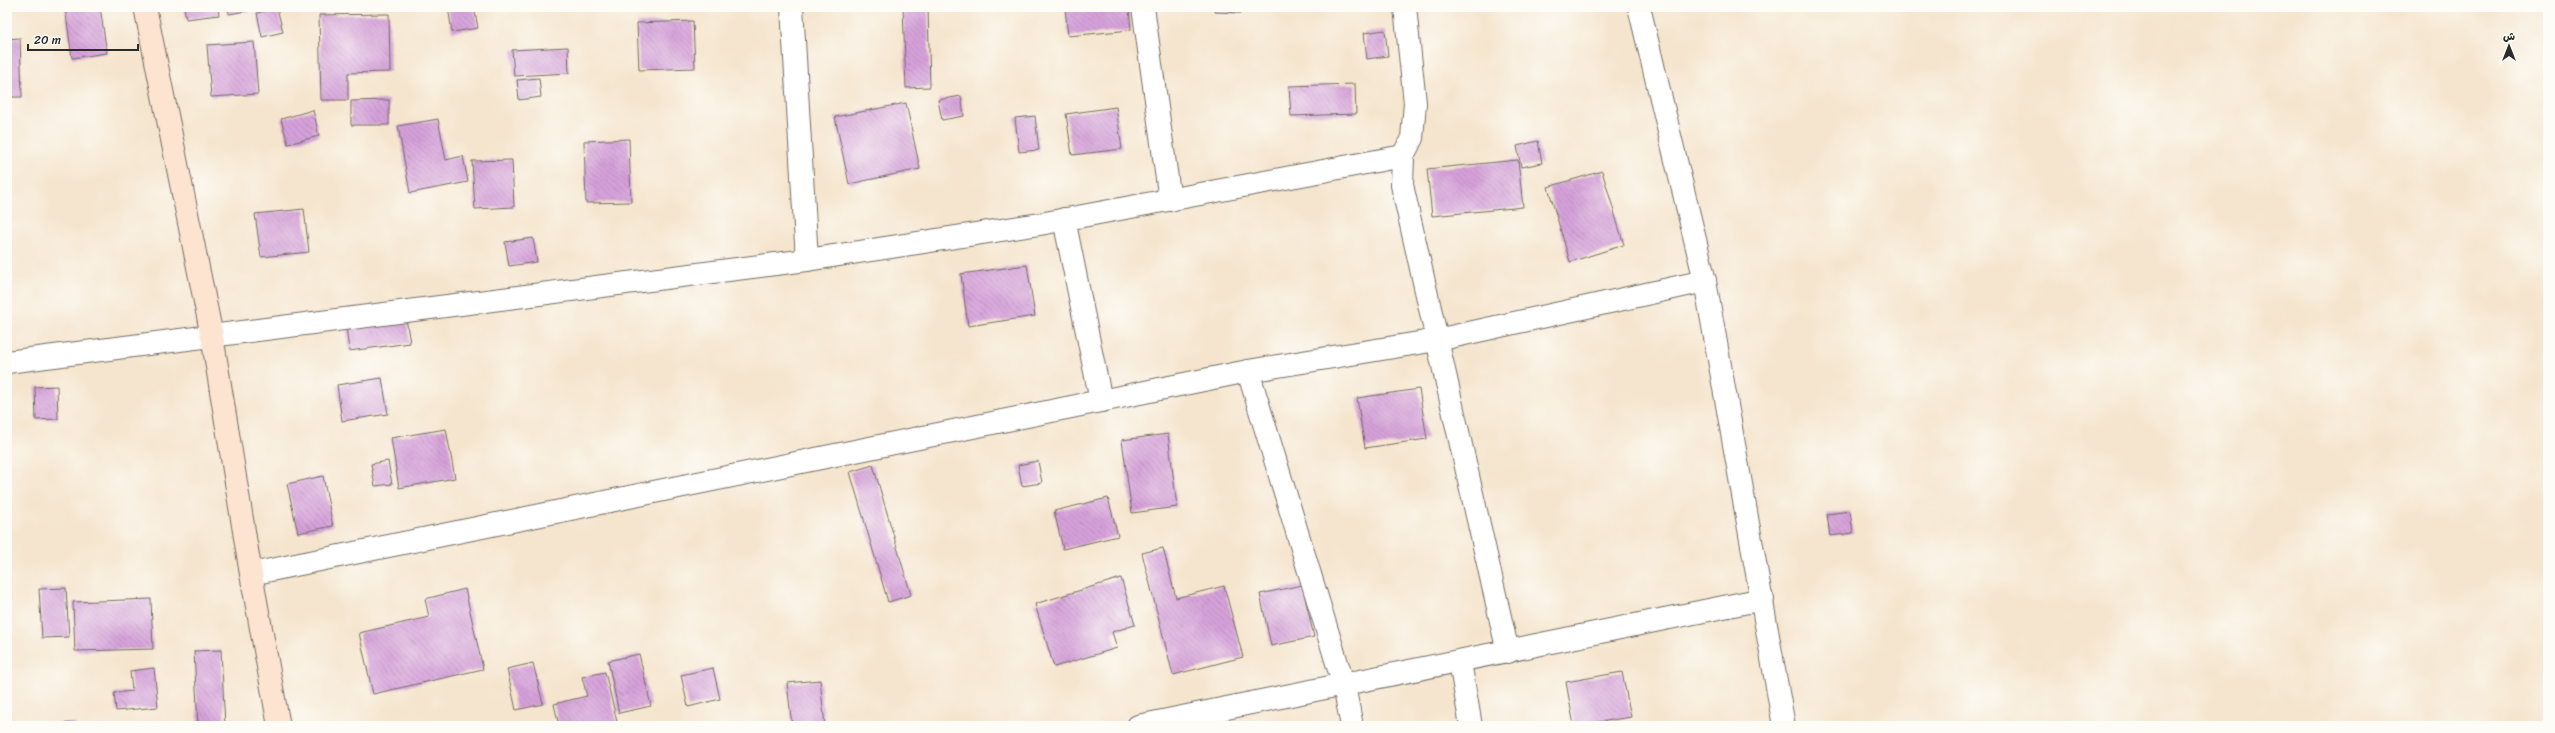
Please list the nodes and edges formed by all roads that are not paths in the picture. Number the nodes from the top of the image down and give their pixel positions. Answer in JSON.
{"nodes":[{"id":1,"x":145,"y":7,"type":"edge"},
{"id":2,"x":792,"y":7,"type":"edge"},
{"id":3,"x":1143,"y":7,"type":"edge"},
{"id":4,"x":1405,"y":7,"type":"edge"},
{"id":5,"x":1639,"y":7,"type":"edge"},
{"id":6,"x":1403,"y":156,"type":"junction"},
{"id":7,"x":1170,"y":200,"type":"junction"},
{"id":8,"x":1064,"y":219,"type":"junction"},
{"id":9,"x":807,"y":260,"type":"junction"},
{"id":10,"x":1705,"y":281,"type":"junction"},
{"id":11,"x":212,"y":336,"type":"junction"},
{"id":12,"x":1437,"y":340,"type":"junction"},
{"id":13,"x":7,"y":362,"type":"edge"},
{"id":14,"x":1248,"y":371,"type":"junction"},
{"id":15,"x":1101,"y":401,"type":"junction"},
{"id":16,"x":251,"y":574,"type":"junction"},
{"id":17,"x":1763,"y":599,"type":"junction"},
{"id":18,"x":1508,"y":652,"type":"junction"},
{"id":19,"x":1460,"y":662,"type":"junction"},
{"id":20,"x":1344,"y":686,"type":"junction"},
{"id":21,"x":279,"y":726,"type":"edge"},
{"id":22,"x":1138,"y":726,"type":"edge"},
{"id":23,"x":1352,"y":726,"type":"edge"},
{"id":24,"x":1471,"y":726,"type":"edge"},
{"id":25,"x":1784,"y":726,"type":"edge"}],
"edges":[{"from":1,"to":11,"type":"main road"},
{"from":2,"to":9,"type":"street"},
{"from":3,"to":7,"type":"street"},
{"from":4,"to":6,"type":"street"},
{"from":5,"to":10,"type":"street"},
{"from":6,"to":7,"type":"street"},
{"from":6,"to":12,"type":"street"},
{"from":7,"to":8,"type":"street"},
{"from":8,"to":9,"type":"street"},
{"from":8,"to":15,"type":"street"},
{"from":9,"to":11,"type":"street"},
{"from":10,"to":12,"type":"street"},
{"from":10,"to":17,"type":"street"},
{"from":11,"to":13,"type":"street"},
{"from":11,"to":16,"type":"main road"},
{"from":12,"to":14,"type":"street"},
{"from":12,"to":18,"type":"street"},
{"from":14,"to":15,"type":"street"},
{"from":14,"to":20,"type":"street"},
{"from":15,"to":16,"type":"street"},
{"from":16,"to":21,"type":"main road"},
{"from":17,"to":18,"type":"street"},
{"from":17,"to":25,"type":"street"},
{"from":18,"to":19,"type":"street"},
{"from":19,"to":20,"type":"street"},
{"from":19,"to":24,"type":"street"},
{"from":20,"to":22,"type":"street"},
{"from":20,"to":23,"type":"street"}]}
